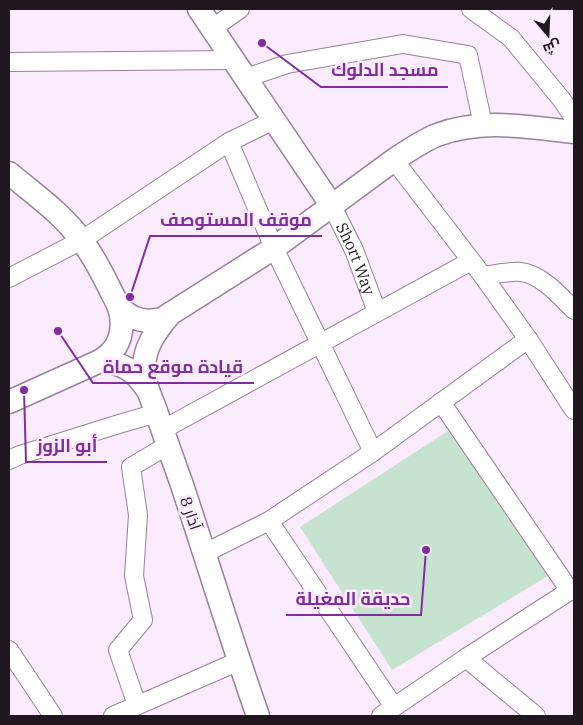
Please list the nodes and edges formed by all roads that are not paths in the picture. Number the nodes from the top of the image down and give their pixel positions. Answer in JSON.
{"nodes":[{"id":1,"x":199,"y":9,"type":"edge"},
{"id":2,"x":240,"y":9,"type":"edge"},
{"id":3,"x":474,"y":10,"type":"edge"},
{"id":4,"x":212,"y":28,"type":"junction"},
{"id":5,"x":9,"y":62,"type":"edge"},
{"id":6,"x":240,"y":69,"type":"junction"},
{"id":7,"x":574,"y":118,"type":"edge"},
{"id":8,"x":274,"y":120,"type":"junction"},
{"id":9,"x":484,"y":125,"type":"junction"},
{"id":10,"x":574,"y":132,"type":"edge"},
{"id":11,"x":229,"y":142,"type":"junction"},
{"id":12,"x":394,"y":160,"type":"junction"},
{"id":13,"x":9,"y":173,"type":"edge"},
{"id":14,"x":332,"y":206,"type":"junction"},
{"id":15,"x":82,"y":240,"type":"junction"},
{"id":16,"x":274,"y":248,"type":"junction"},
{"id":17,"x":472,"y":261,"type":"junction"},
{"id":18,"x":483,"y":276,"type":"junction"},
{"id":19,"x":9,"y":278,"type":"edge"},
{"id":20,"x":120,"y":308,"type":"junction"},
{"id":21,"x":574,"y":310,"type":"edge"},
{"id":22,"x":377,"y":312,"type":"junction"},
{"id":23,"x":170,"y":314,"type":"junction"},
{"id":24,"x":528,"y":340,"type":"junction"},
{"id":25,"x":320,"y":343,"type":"junction"},
{"id":26,"x":100,"y":361,"type":"junction"},
{"id":27,"x":147,"y":389,"type":"junction"},
{"id":28,"x":11,"y":397,"type":"edge"},
{"id":29,"x":441,"y":402,"type":"junction"},
{"id":30,"x":574,"y":410,"type":"edge"},
{"id":31,"x":163,"y":429,"type":"junction"},
{"id":32,"x":373,"y":452,"type":"junction"},
{"id":33,"x":9,"y":460,"type":"edge"},
{"id":34,"x":268,"y":520,"type":"junction"},
{"id":35,"x":205,"y":553,"type":"junction"},
{"id":36,"x":572,"y":590,"type":"edge"},
{"id":37,"x":11,"y":658,"type":"edge"},
{"id":38,"x":466,"y":658,"type":"junction"},
{"id":39,"x":239,"y":661,"type":"junction"},
{"id":40,"x":138,"y":705,"type":"junction"},
{"id":41,"x":387,"y":712,"type":"edge"},
{"id":42,"x":53,"y":716,"type":"edge"},
{"id":43,"x":113,"y":716,"type":"edge"},
{"id":44,"x":258,"y":716,"type":"edge"},
{"id":45,"x":536,"y":716,"type":"edge"}],
"edges":[{"from":1,"to":4,"type":"main road"},
{"from":2,"to":4,"type":"street"},
{"from":3,"to":7,"type":"street"},
{"from":4,"to":6,"type":"main road"},
{"from":5,"to":6,"type":"street"},
{"from":6,"to":8,"type":"main road"},
{"from":6,"to":9,"type":"street"},
{"from":8,"to":11,"type":"street"},
{"from":8,"to":14,"type":"main road"},
{"from":9,"to":10,"type":"main road"},
{"from":9,"to":12,"type":"main road"},
{"from":11,"to":15,"type":"street"},
{"from":11,"to":16,"type":"street"},
{"from":12,"to":14,"type":"main road"},
{"from":12,"to":17,"type":"street"},
{"from":13,"to":15,"type":"main road"},
{"from":14,"to":16,"type":"main road"},
{"from":14,"to":22,"type":"street","name":"Short Way"},
{"from":15,"to":19,"type":"street"},
{"from":15,"to":20,"type":"main road"},
{"from":16,"to":23,"type":"main road"},
{"from":16,"to":25,"type":"street"},
{"from":17,"to":18,"type":"street"},
{"from":17,"to":22,"type":"street"},
{"from":18,"to":21,"type":"street"},
{"from":18,"to":24,"type":"street"},
{"from":20,"to":23,"type":"main road"},
{"from":20,"to":26,"type":"main road"},
{"from":22,"to":25,"type":"street"},
{"from":23,"to":27,"type":"main road","name":"8 آذار"},
{"from":24,"to":29,"type":"street"},
{"from":24,"to":30,"type":"street"},
{"from":25,"to":31,"type":"street"},
{"from":25,"to":32,"type":"street"},
{"from":26,"to":27,"type":"main road"},
{"from":26,"to":28,"type":"main road"},
{"from":27,"to":31,"type":"main road","name":"8 آذار"},
{"from":29,"to":32,"type":"street"},
{"from":29,"to":36,"type":"street"},
{"from":31,"to":33,"type":"street"},
{"from":31,"to":35,"type":"main road","name":"8 آذار"},
{"from":31,"to":40,"type":"street"},
{"from":32,"to":34,"type":"street"},
{"from":34,"to":35,"type":"street"},
{"from":34,"to":41,"type":"street"},
{"from":35,"to":39,"type":"main road","name":"8 آذار"},
{"from":36,"to":38,"type":"street"},
{"from":37,"to":42,"type":"street"},
{"from":38,"to":41,"type":"street"},
{"from":38,"to":45,"type":"street"},
{"from":39,"to":40,"type":"street"},
{"from":39,"to":44,"type":"main road","name":"8 آذار"},
{"from":40,"to":43,"type":"street"}]}
